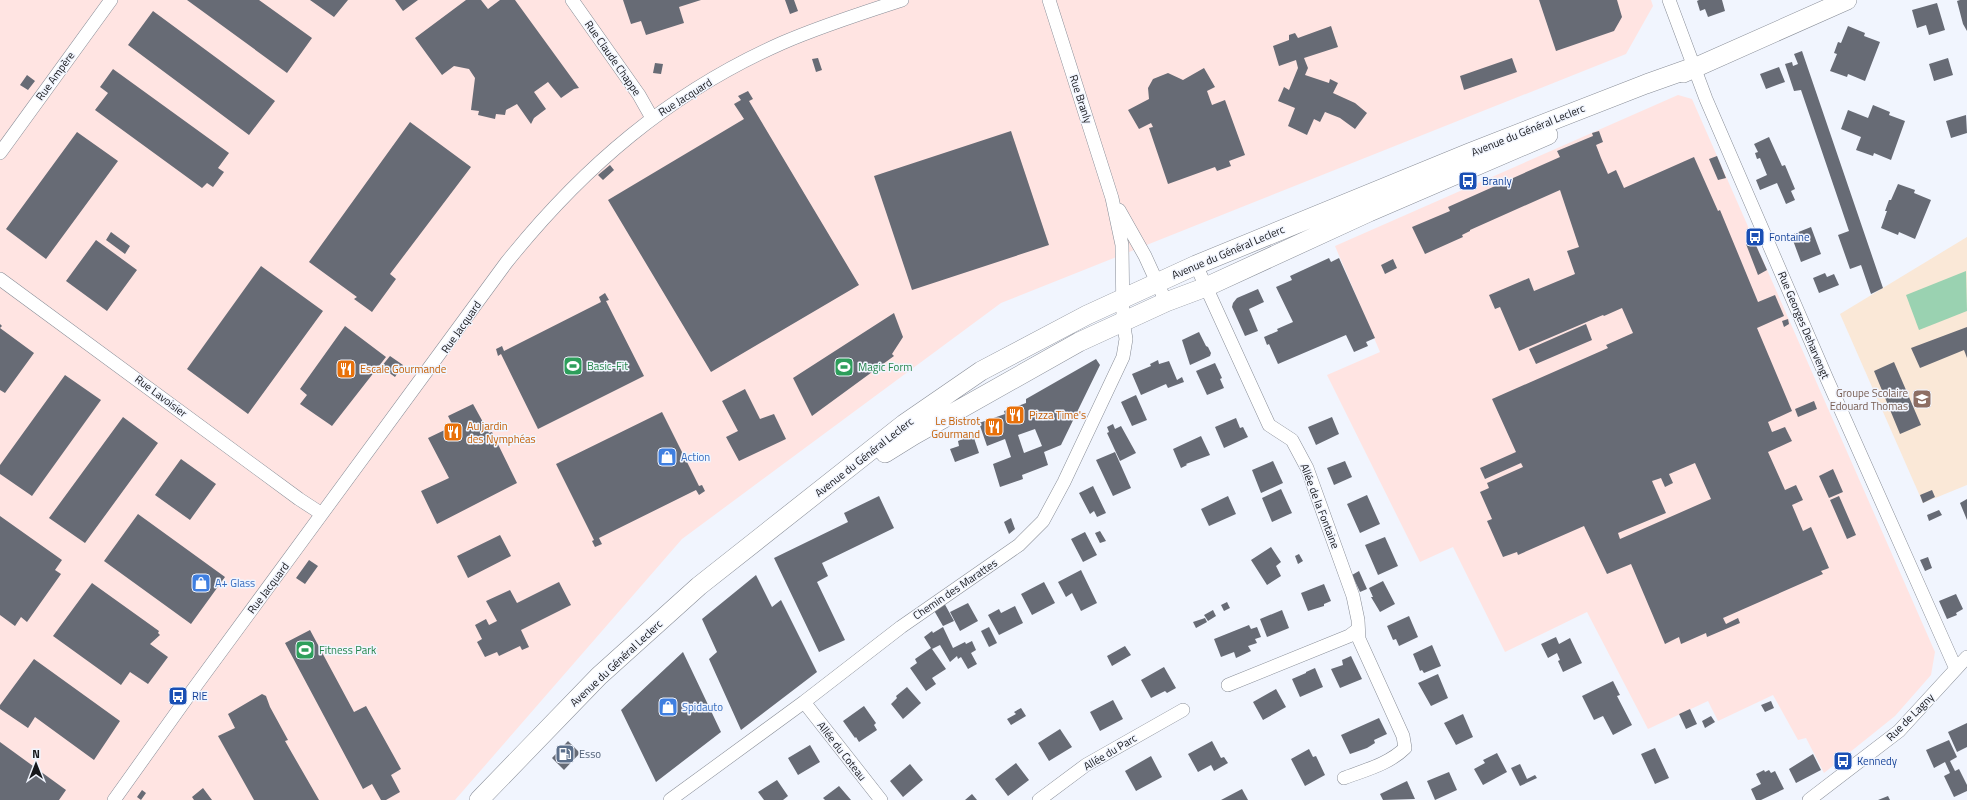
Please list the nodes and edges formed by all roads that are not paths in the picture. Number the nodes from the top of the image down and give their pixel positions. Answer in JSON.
{"nodes":[{"id":1,"x":111,"y":0,"type":"edge"},
{"id":2,"x":572,"y":0,"type":"edge"},
{"id":3,"x":902,"y":0,"type":"edge"},
{"id":4,"x":1049,"y":0,"type":"edge"},
{"id":5,"x":1668,"y":0,"type":"edge"},
{"id":6,"x":1846,"y":0,"type":"edge"},
{"id":7,"x":1694,"y":67,"type":"junction"},
{"id":8,"x":652,"y":118,"type":"junction"},
{"id":9,"x":0,"y":153,"type":"edge"},
{"id":10,"x":1112,"y":198,"type":"junction"},
{"id":11,"x":1196,"y":265,"type":"junction"},
{"id":12,"x":0,"y":279,"type":"edge"},
{"id":13,"x":1156,"y":283,"type":"junction"},
{"id":14,"x":1206,"y":287,"type":"junction"},
{"id":15,"x":1124,"y":297,"type":"junction"},
{"id":16,"x":1166,"y":302,"type":"junction"},
{"id":17,"x":1123,"y":321,"type":"junction"},
{"id":18,"x":800,"y":507,"type":"junction"},
{"id":19,"x":322,"y":514,"type":"junction"},
{"id":20,"x":1357,"y":630,"type":"junction"},
{"id":21,"x":1967,"y":657,"type":"edge"},
{"id":22,"x":1956,"y":669,"type":"junction"},
{"id":23,"x":1228,"y":685,"type":"dead end"},
{"id":24,"x":804,"y":702,"type":"junction"},
{"id":25,"x":1183,"y":710,"type":"dead end"},
{"id":26,"x":1344,"y":778,"type":"dead end"},
{"id":27,"x":114,"y":800,"type":"edge"},
{"id":28,"x":479,"y":800,"type":"edge"},
{"id":29,"x":670,"y":800,"type":"edge"},
{"id":30,"x":881,"y":800,"type":"edge"},
{"id":31,"x":1040,"y":800,"type":"edge"},
{"id":32,"x":1809,"y":800,"type":"edge"}],
"edges":[{"from":1,"to":9,"type":"street","name":"Rue Ampère"},
{"from":2,"to":8,"type":"street","name":"Rue Claude Chappe"},
{"from":3,"to":8,"type":"street","name":"Rue Jacquard"},
{"from":4,"to":10,"type":"street","name":"Rue Branly"},
{"from":5,"to":7,"type":"street"},
{"from":6,"to":7,"type":"main road","name":"Avenue du Général Leclerc"},
{"from":7,"to":11,"type":"main road","name":"Avenue du Général Leclerc"},
{"from":7,"to":14,"type":"main road","name":"Avenue du Général Leclerc"},
{"from":7,"to":22,"type":"street","name":"Rue Georges Deharvengt"},
{"from":8,"to":19,"type":"street","name":"Rue Jacquard"},
{"from":10,"to":13,"type":"street","name":"Rue Branly"},
{"from":10,"to":15,"type":"street","name":"Rue Branly"},
{"from":11,"to":13,"type":"main road","name":"Avenue du Général Leclerc"},
{"from":11,"to":14,"type":"street","name":"Allée de la Fontaine"},
{"from":12,"to":19,"type":"street","name":"Rue Lavoisier"},
{"from":13,"to":15,"type":"main road","name":"Avenue du Général Leclerc"},
{"from":13,"to":16,"type":"street","name":"Rue Branly"},
{"from":14,"to":16,"type":"main road","name":"Avenue du Général Leclerc"},
{"from":14,"to":20,"type":"street","name":"Allée de la Fontaine"},
{"from":15,"to":17,"type":"street","name":"Chemin des Marattes"},
{"from":15,"to":18,"type":"main road","name":"Avenue du Général Leclerc"},
{"from":16,"to":17,"type":"main road","name":"Avenue du Général Leclerc"},
{"from":17,"to":18,"type":"main road","name":"Avenue du Général Leclerc"},
{"from":17,"to":24,"type":"street","name":"Chemin des Marattes"},
{"from":18,"to":28,"type":"main road","name":"Avenue du Général Leclerc"},
{"from":19,"to":27,"type":"street","name":"Rue Jacquard"},
{"from":20,"to":23,"type":"street"},
{"from":20,"to":26,"type":"street","name":"Allée de la Fontaine"},
{"from":21,"to":22,"type":"street","name":"Rue de Lagny"},
{"from":22,"to":32,"type":"street","name":"Rue de Lagny"},
{"from":24,"to":29,"type":"street","name":"Chemin des Marattes"},
{"from":24,"to":30,"type":"street","name":"Allée du Coteau"},
{"from":25,"to":31,"type":"street","name":"Allée du Parc"}]}
